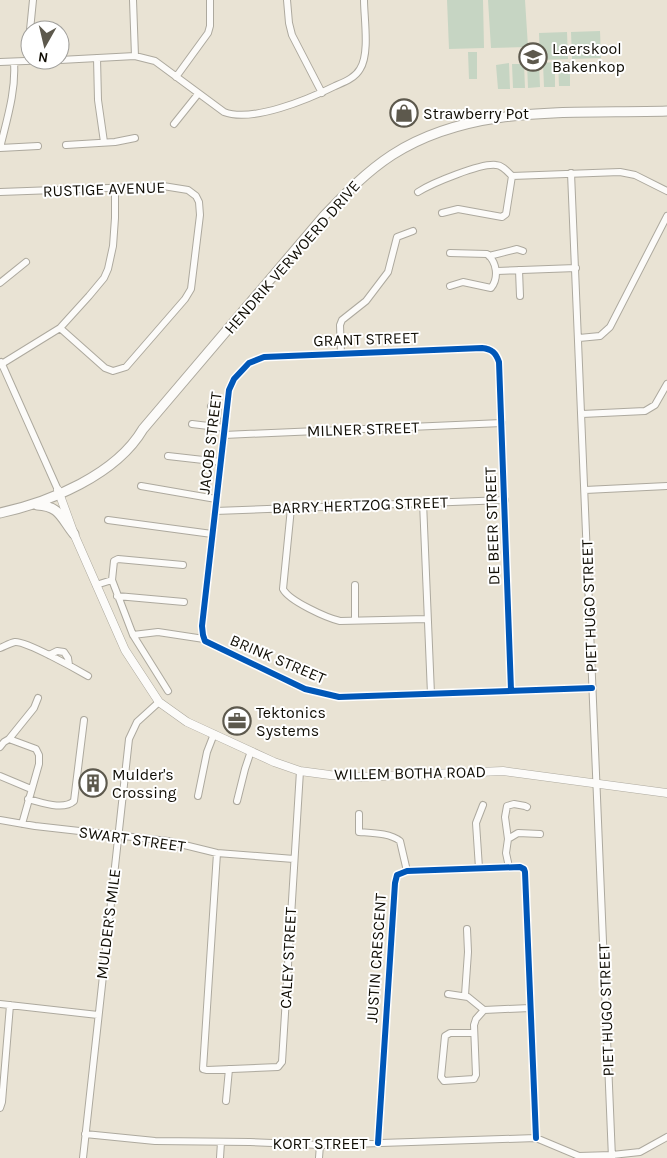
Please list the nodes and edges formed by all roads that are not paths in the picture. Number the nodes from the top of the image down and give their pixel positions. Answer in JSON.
{"nodes":[{"id":1,"x":33,"y":0,"type":"edge"},
{"id":2,"x":133,"y":0,"type":"edge"},
{"id":3,"x":210,"y":0,"type":"edge"},
{"id":4,"x":287,"y":0,"type":"edge"},
{"id":5,"x":364,"y":0,"type":"edge"},
{"id":6,"x":31,"y":20,"type":"edge"},
{"id":7,"x":135,"y":56,"type":"junction"},
{"id":8,"x":97,"y":58,"type":"junction"},
{"id":9,"x":70,"y":59,"type":"edge"},
{"id":10,"x":20,"y":61,"type":"edge"},
{"id":11,"x":0,"y":62,"type":"edge"},
{"id":12,"x":14,"y":62,"type":"junction"},
{"id":13,"x":176,"y":77,"type":"junction"},
{"id":14,"x":322,"y":93,"type":"junction"},
{"id":15,"x":198,"y":94,"type":"junction"},
{"id":16,"x":667,"y":107,"type":"edge"},
{"id":17,"x":619,"y":111,"type":"junction"},
{"id":18,"x":667,"y":112,"type":"edge"},
{"id":19,"x":174,"y":124,"type":"dead end"},
{"id":20,"x":134,"y":138,"type":"dead end"},
{"id":21,"x":104,"y":142,"type":"junction"},
{"id":22,"x":66,"y":145,"type":"dead end"},
{"id":23,"x":38,"y":146,"type":"dead end"},
{"id":24,"x":0,"y":148,"type":"edge"},
{"id":25,"x":571,"y":173,"type":"junction"},
{"id":26,"x":512,"y":176,"type":"junction"},
{"id":27,"x":114,"y":188,"type":"junction"},
{"id":28,"x":667,"y":191,"type":"edge"},
{"id":29,"x":0,"y":192,"type":"edge"},
{"id":30,"x":418,"y":192,"type":"dead end"},
{"id":31,"x":442,"y":213,"type":"dead end"},
{"id":32,"x":667,"y":216,"type":"edge"},
{"id":33,"x":412,"y":231,"type":"dead end"},
{"id":34,"x":523,"y":251,"type":"dead end"},
{"id":35,"x":450,"y":253,"type":"dead end"},
{"id":36,"x":489,"y":256,"type":"junction"},
{"id":37,"x":26,"y":262,"type":"dead end"},
{"id":38,"x":576,"y":268,"type":"junction"},
{"id":39,"x":519,"y":270,"type":"junction"},
{"id":40,"x":497,"y":271,"type":"junction"},
{"id":41,"x":0,"y":283,"type":"edge"},
{"id":42,"x":450,"y":286,"type":"dead end"},
{"id":43,"x":520,"y":296,"type":"dead end"},
{"id":44,"x":60,"y":328,"type":"junction"},
{"id":45,"x":579,"y":338,"type":"junction"},
{"id":46,"x":341,"y":354,"type":"junction"},
{"id":47,"x":499,"y":362,"type":"joint"},
{"id":48,"x":1,"y":363,"type":"edge"},
{"id":49,"x":234,"y":380,"type":"joint"},
{"id":50,"x":667,"y":384,"type":"edge"},
{"id":51,"x":210,"y":406,"type":"dead end"},
{"id":52,"x":582,"y":414,"type":"junction"},
{"id":53,"x":502,"y":423,"type":"junction"},
{"id":54,"x":192,"y":424,"type":"dead end"},
{"id":55,"x":216,"y":427,"type":"junction"},
{"id":56,"x":224,"y":431,"type":"junction"},
{"id":57,"x":168,"y":456,"type":"dead end"},
{"id":58,"x":221,"y":462,"type":"junction"},
{"id":59,"x":141,"y":486,"type":"dead end"},
{"id":60,"x":667,"y":486,"type":"edge"},
{"id":61,"x":585,"y":490,"type":"junction"},
{"id":62,"x":59,"y":492,"type":"junction"},
{"id":63,"x":216,"y":499,"type":"junction"},
{"id":64,"x":505,"y":500,"type":"junction"},
{"id":65,"x":423,"y":502,"type":"junction"},
{"id":66,"x":30,"y":505,"type":"junction"},
{"id":67,"x":0,"y":508,"type":"edge"},
{"id":68,"x":291,"y":508,"type":"junction"},
{"id":69,"x":215,"y":511,"type":"junction"},
{"id":70,"x":0,"y":513,"type":"edge"},
{"id":71,"x":108,"y":520,"type":"dead end"},
{"id":72,"x":74,"y":534,"type":"junction"},
{"id":73,"x":212,"y":534,"type":"junction"},
{"id":74,"x":184,"y":565,"type":"dead end"},
{"id":75,"x":112,"y":580,"type":"junction"},
{"id":76,"x":96,"y":585,"type":"junction"},
{"id":77,"x":355,"y":585,"type":"dead end"},
{"id":78,"x":118,"y":596,"type":"junction"},
{"id":79,"x":184,"y":602,"type":"dead end"},
{"id":80,"x":428,"y":619,"type":"junction"},
{"id":81,"x":355,"y":620,"type":"junction"},
{"id":82,"x":133,"y":636,"type":"junction"},
{"id":83,"x":204,"y":639,"type":"junction"},
{"id":84,"x":0,"y":648,"type":"edge"},
{"id":85,"x":88,"y":676,"type":"dead end"},
{"id":86,"x":592,"y":688,"type":"junction"},
{"id":87,"x":511,"y":690,"type":"junction"},
{"id":88,"x":168,"y":691,"type":"dead end"},
{"id":89,"x":431,"y":694,"type":"junction"},
{"id":90,"x":38,"y":698,"type":"dead end"},
{"id":91,"x":159,"y":702,"type":"junction"},
{"id":92,"x":84,"y":720,"type":"dead end"},
{"id":93,"x":214,"y":734,"type":"junction"},
{"id":94,"x":9,"y":739,"type":"junction"},
{"id":95,"x":0,"y":747,"type":"edge"},
{"id":96,"x":251,"y":751,"type":"junction"},
{"id":97,"x":300,"y":771,"type":"junction"},
{"id":98,"x":0,"y":776,"type":"edge"},
{"id":99,"x":596,"y":784,"type":"junction"},
{"id":100,"x":31,"y":789,"type":"junction"},
{"id":101,"x":667,"y":793,"type":"edge"},
{"id":102,"x":198,"y":796,"type":"dead end"},
{"id":103,"x":28,"y":799,"type":"junction"},
{"id":104,"x":237,"y":801,"type":"dead end"},
{"id":105,"x":483,"y":806,"type":"dead end"},
{"id":106,"x":527,"y":807,"type":"dead end"},
{"id":107,"x":360,"y":814,"type":"dead end"},
{"id":108,"x":0,"y":820,"type":"edge"},
{"id":109,"x":22,"y":824,"type":"junction"},
{"id":110,"x":540,"y":834,"type":"dead end"},
{"id":111,"x":119,"y":836,"type":"junction"},
{"id":112,"x":508,"y":839,"type":"junction"},
{"id":113,"x":217,"y":854,"type":"junction"},
{"id":114,"x":294,"y":858,"type":"junction"},
{"id":115,"x":509,"y":867,"type":"junction"},
{"id":116,"x":480,"y":868,"type":"junction"},
{"id":117,"x":406,"y":871,"type":"junction"},
{"id":118,"x":467,"y":929,"type":"dead end"},
{"id":119,"x":448,"y":994,"type":"dead end"},
{"id":120,"x":465,"y":995,"type":"junction"},
{"id":121,"x":0,"y":1004,"type":"edge"},
{"id":122,"x":10,"y":1005,"type":"junction"},
{"id":123,"x":530,"y":1008,"type":"junction"},
{"id":124,"x":484,"y":1010,"type":"junction"},
{"id":125,"x":98,"y":1015,"type":"junction"},
{"id":126,"x":474,"y":1034,"type":"junction"},
{"id":127,"x":229,"y":1068,"type":"junction"},
{"id":128,"x":226,"y":1101,"type":"dead end"},
{"id":129,"x":0,"y":1108,"type":"edge"},
{"id":130,"x":86,"y":1134,"type":"junction"},
{"id":131,"x":667,"y":1136,"type":"edge"},
{"id":132,"x":536,"y":1138,"type":"junction"},
{"id":133,"x":221,"y":1142,"type":"junction"},
{"id":134,"x":378,"y":1143,"type":"junction"},
{"id":135,"x":320,"y":1145,"type":"junction"},
{"id":136,"x":612,"y":1157,"type":"edge"},
{"id":137,"x":83,"y":1158,"type":"edge"},
{"id":138,"x":220,"y":1158,"type":"edge"},
{"id":139,"x":319,"y":1158,"type":"edge"}],
"edges":[{"from":1,"to":6,"type":"street"},
{"from":2,"to":7,"type":"street"},
{"from":3,"to":13,"type":"street"},
{"from":4,"to":14,"type":"street"},
{"from":5,"to":14,"type":"street"},
{"from":7,"to":8,"type":"street"},
{"from":7,"to":13,"type":"street"},
{"from":8,"to":9,"type":"street"},
{"from":8,"to":21,"type":"street"},
{"from":10,"to":12,"type":"street"},
{"from":11,"to":12,"type":"street"},
{"from":12,"to":24,"type":"street"},
{"from":13,"to":15,"type":"street"},
{"from":14,"to":15,"type":"street"},
{"from":15,"to":19,"type":"street"},
{"from":16,"to":17,"type":"main road","name":"HENDRIK VERWOERD DRIVE"},
{"from":17,"to":18,"type":"main road","name":"HENDRIK VERWOERD DRIVE"},
{"from":17,"to":62,"type":"main road","name":"HENDRIK VERWOERD DRIVE"},
{"from":20,"to":21,"type":"street"},
{"from":21,"to":22,"type":"street"},
{"from":23,"to":24,"type":"street"},
{"from":25,"to":26,"type":"street"},
{"from":25,"to":28,"type":"street"},
{"from":25,"to":38,"type":"street","name":"PIET HUGO STREET"},
{"from":26,"to":30,"type":"street"},
{"from":26,"to":31,"type":"street"},
{"from":27,"to":29,"type":"street","name":"RUSTIGE AVENUE"},
{"from":27,"to":44,"type":"street"},
{"from":27,"to":44,"type":"street","name":"RUSTIGE AVENUE"},
{"from":32,"to":45,"type":"street"},
{"from":33,"to":46,"type":"street"},
{"from":34,"to":36,"type":"street"},
{"from":35,"to":36,"type":"street"},
{"from":36,"to":40,"type":"street"},
{"from":37,"to":41,"type":"street"},
{"from":38,"to":39,"type":"street"},
{"from":38,"to":45,"type":"street","name":"PIET HUGO STREET"},
{"from":39,"to":40,"type":"street"},
{"from":39,"to":43,"type":"street"},
{"from":40,"to":42,"type":"street"},
{"from":44,"to":48,"type":"street"},
{"from":45,"to":52,"type":"street","name":"PIET HUGO STREET"},
{"from":46,"to":47,"type":"street","name":"GRANT STREET"},
{"from":46,"to":49,"type":"street","name":"GRANT STREET"},
{"from":47,"to":53,"type":"street","name":"DE BEER STREET"},
{"from":48,"to":62,"type":"street"},
{"from":49,"to":56,"type":"street","name":"JACOB STREET"},
{"from":50,"to":52,"type":"street"},
{"from":51,"to":55,"type":"street"},
{"from":52,"to":61,"type":"street","name":"PIET HUGO STREET"},
{"from":53,"to":56,"type":"street","name":"MILNER STREET"},
{"from":53,"to":64,"type":"street","name":"DE BEER STREET"},
{"from":54,"to":55,"type":"street","name":"MILNER STREET"},
{"from":55,"to":56,"type":"street","name":"MILNER STREET"},
{"from":56,"to":58,"type":"street","name":"JACOB STREET"},
{"from":57,"to":58,"type":"street"},
{"from":58,"to":63,"type":"street","name":"JACOB STREET"},
{"from":59,"to":63,"type":"street"},
{"from":60,"to":61,"type":"street"},
{"from":61,"to":86,"type":"street","name":"PIET HUGO STREET"},
{"from":62,"to":66,"type":"main road","name":"HENDRIK VERWOERD DRIVE"},
{"from":62,"to":67,"type":"main road","name":"HENDRIK VERWOERD DRIVE"},
{"from":62,"to":72,"type":"street","name":"WILLEM BOTHA ROAD"},
{"from":63,"to":69,"type":"street","name":"JACOB STREET"},
{"from":64,"to":65,"type":"street","name":"BARRY HERTZOG STREET"},
{"from":64,"to":87,"type":"street","name":"DE BEER STREET"},
{"from":65,"to":68,"type":"street","name":"BARRY HERTZOG STREET"},
{"from":65,"to":80,"type":"street"},
{"from":66,"to":70,"type":"main road","name":"HENDRIK VERWOERD DRIVE"},
{"from":66,"to":72,"type":"main road"},
{"from":68,"to":69,"type":"street","name":"BARRY HERTZOG STREET"},
{"from":68,"to":81,"type":"street"},
{"from":69,"to":73,"type":"street"},
{"from":71,"to":73,"type":"street"},
{"from":72,"to":76,"type":"street","name":"WILLEM BOTHA ROAD"},
{"from":73,"to":83,"type":"street"},
{"from":74,"to":75,"type":"street"},
{"from":75,"to":76,"type":"street"},
{"from":75,"to":78,"type":"street"},
{"from":76,"to":91,"type":"street","name":"WILLEM BOTHA ROAD"},
{"from":77,"to":81,"type":"street"},
{"from":78,"to":79,"type":"street"},
{"from":78,"to":82,"type":"street"},
{"from":80,"to":81,"type":"street"},
{"from":80,"to":89,"type":"street"},
{"from":82,"to":83,"type":"street"},
{"from":82,"to":88,"type":"street"},
{"from":83,"to":89,"type":"street","name":"BRINK STREET"},
{"from":84,"to":85,"type":"street"},
{"from":86,"to":87,"type":"street","name":"BRINK STREET"},
{"from":86,"to":99,"type":"street","name":"PIET HUGO STREET"},
{"from":87,"to":89,"type":"street","name":"BRINK STREET"},
{"from":90,"to":94,"type":"street"},
{"from":91,"to":93,"type":"street","name":"WILLEM BOTHA ROAD"},
{"from":91,"to":111,"type":"street","name":"MULDER'S MILE"},
{"from":92,"to":103,"type":"street"},
{"from":93,"to":96,"type":"street","name":"WILLEM BOTHA ROAD"},
{"from":93,"to":102,"type":"street"},
{"from":94,"to":95,"type":"street"},
{"from":94,"to":100,"type":"street"},
{"from":96,"to":97,"type":"street","name":"WILLEM BOTHA ROAD"},
{"from":96,"to":104,"type":"street"},
{"from":97,"to":99,"type":"street","name":"WILLEM BOTHA ROAD"},
{"from":97,"to":114,"type":"street","name":"CALEY STREET"},
{"from":98,"to":100,"type":"street"},
{"from":99,"to":101,"type":"street","name":"WILLEM BOTHA ROAD"},
{"from":99,"to":136,"type":"street","name":"PIET HUGO STREET"},
{"from":100,"to":103,"type":"street"},
{"from":103,"to":109,"type":"street"},
{"from":105,"to":116,"type":"street"},
{"from":106,"to":112,"type":"street"},
{"from":107,"to":117,"type":"street"},
{"from":108,"to":109,"type":"street","name":"SWART STREET"},
{"from":109,"to":111,"type":"street","name":"SWART STREET"},
{"from":110,"to":112,"type":"street"},
{"from":111,"to":113,"type":"street","name":"SWART STREET"},
{"from":111,"to":125,"type":"street","name":"MULDER'S MILE"},
{"from":112,"to":115,"type":"street"},
{"from":113,"to":114,"type":"street","name":"SWART STREET"},
{"from":113,"to":127,"type":"street","name":"CALEY STREET"},
{"from":114,"to":127,"type":"street","name":"CALEY STREET"},
{"from":115,"to":116,"type":"street"},
{"from":115,"to":123,"type":"street"},
{"from":116,"to":117,"type":"street"},
{"from":117,"to":134,"type":"street","name":"JUSTIN CRESCENT"},
{"from":118,"to":120,"type":"street"},
{"from":119,"to":120,"type":"street"},
{"from":120,"to":124,"type":"street"},
{"from":121,"to":122,"type":"street"},
{"from":122,"to":125,"type":"street"},
{"from":122,"to":129,"type":"street"},
{"from":123,"to":124,"type":"street"},
{"from":123,"to":132,"type":"street"},
{"from":124,"to":126,"type":"street"},
{"from":125,"to":130,"type":"street","name":"MULDER'S MILE"},
{"from":126,"to":126,"type":"street"},
{"from":127,"to":128,"type":"street"},
{"from":130,"to":133,"type":"street","name":"KORT STREET"},
{"from":130,"to":137,"type":"street","name":"MULDER'S MILE"},
{"from":131,"to":136,"type":"street","name":"KORT STREET"},
{"from":132,"to":134,"type":"street","name":"KORT STREET"},
{"from":132,"to":136,"type":"street","name":"KORT STREET"},
{"from":133,"to":135,"type":"street","name":"KORT STREET"},
{"from":133,"to":138,"type":"street"},
{"from":134,"to":135,"type":"street","name":"KORT STREET"},
{"from":135,"to":139,"type":"street"}]}
